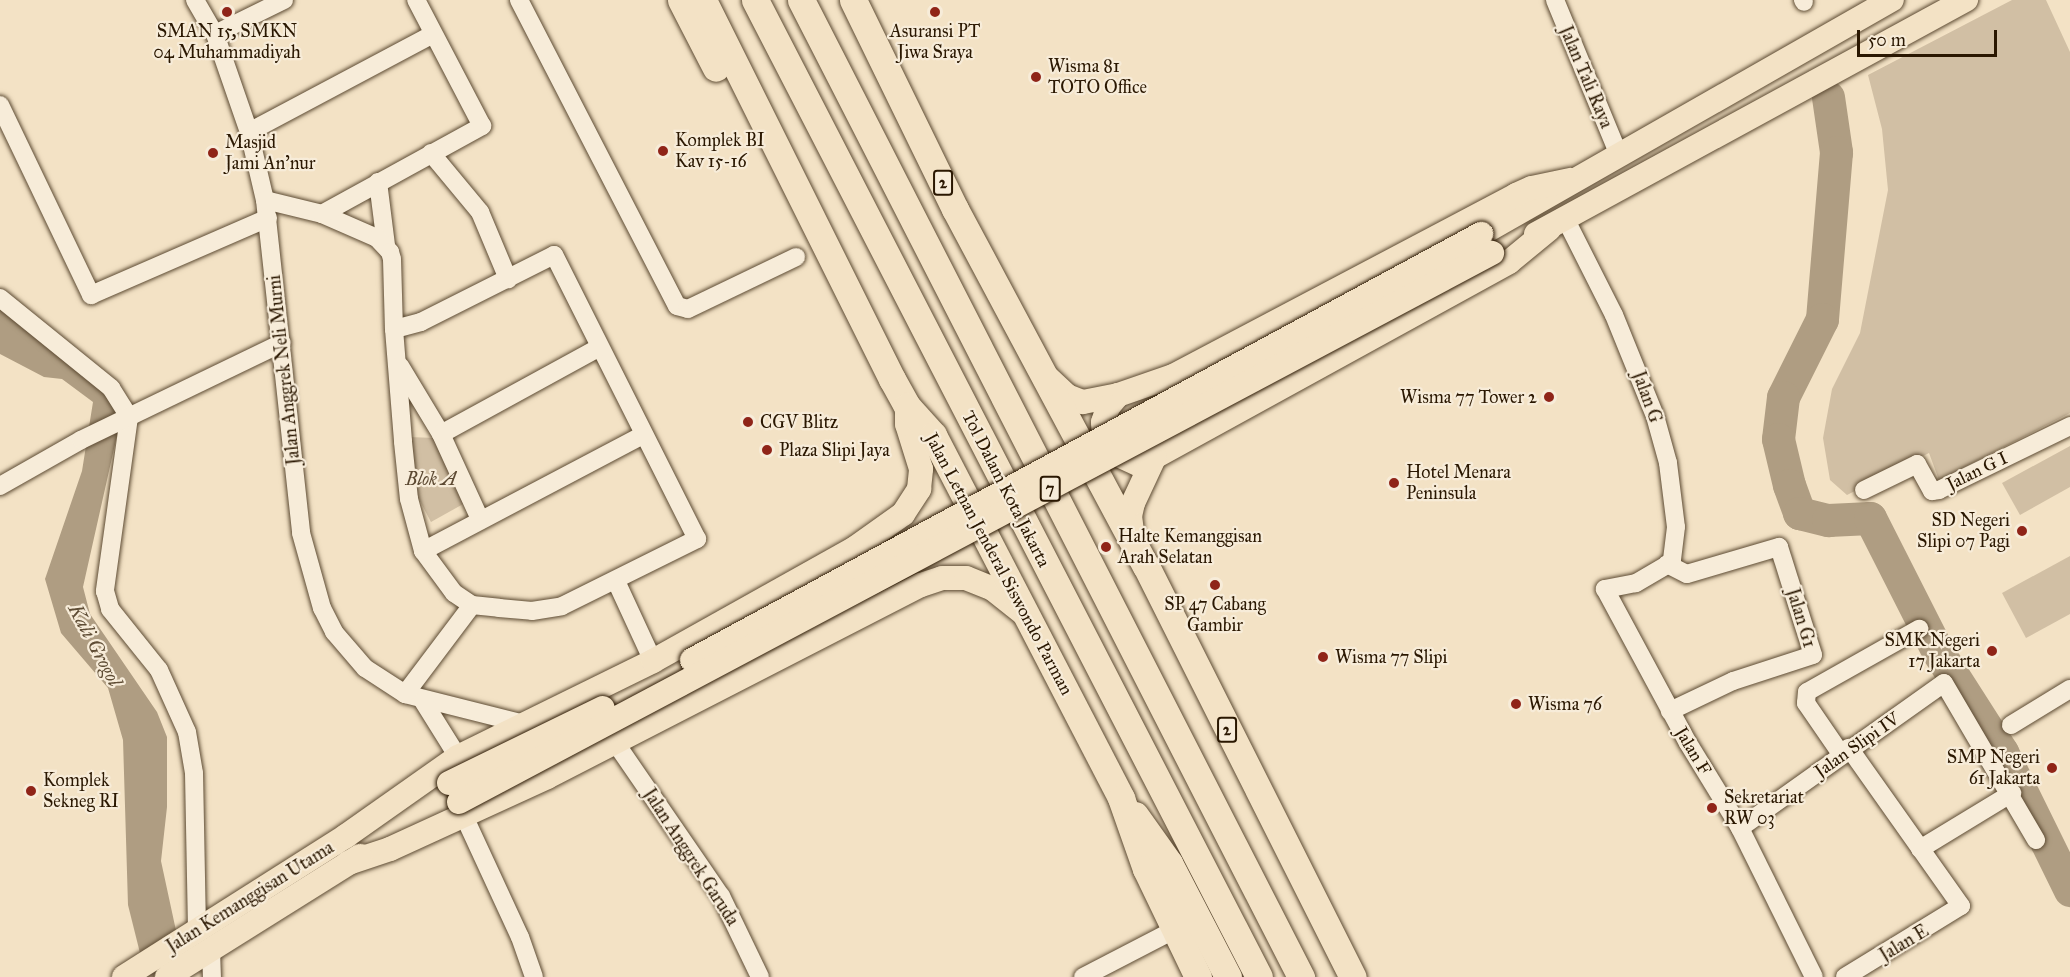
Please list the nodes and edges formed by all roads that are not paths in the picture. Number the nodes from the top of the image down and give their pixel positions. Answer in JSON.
{"nodes":[{"id":1,"x":195,"y":0,"type":"edge"},
{"id":2,"x":284,"y":0,"type":"edge"},
{"id":3,"x":416,"y":0,"type":"edge"},
{"id":4,"x":519,"y":0,"type":"edge"},
{"id":5,"x":681,"y":0,"type":"edge"},
{"id":6,"x":703,"y":0,"type":"edge"},
{"id":7,"x":755,"y":0,"type":"edge"},
{"id":8,"x":801,"y":0,"type":"edge"},
{"id":9,"x":853,"y":0,"type":"edge"},
{"id":10,"x":1555,"y":0,"type":"edge"},
{"id":11,"x":1892,"y":0,"type":"edge"},
{"id":12,"x":1966,"y":0,"type":"edge"},
{"id":13,"x":215,"y":34,"type":"junction"},
{"id":14,"x":433,"y":34,"type":"junction"},
{"id":15,"x":0,"y":105,"type":"edge"},
{"id":16,"x":249,"y":132,"type":"junction"},
{"id":17,"x":431,"y":153,"type":"junction"},
{"id":18,"x":1618,"y":153,"type":"junction"},
{"id":19,"x":1570,"y":180,"type":"junction"},
{"id":20,"x":378,"y":182,"type":"junction"},
{"id":21,"x":265,"y":200,"type":"junction"},
{"id":22,"x":322,"y":214,"type":"junction"},
{"id":23,"x":268,"y":218,"type":"junction"},
{"id":24,"x":1563,"y":229,"type":"junction"},
{"id":25,"x":1486,"y":244,"type":"junction"},
{"id":26,"x":386,"y":245,"type":"junction"},
{"id":27,"x":796,"y":257,"type":"dead end"},
{"id":28,"x":833,"y":263,"type":"junction"},
{"id":29,"x":508,"y":279,"type":"junction"},
{"id":30,"x":0,"y":298,"type":"edge"},
{"id":31,"x":394,"y":329,"type":"junction"},
{"id":32,"x":282,"y":342,"type":"junction"},
{"id":33,"x":600,"y":347,"type":"junction"},
{"id":34,"x":398,"y":362,"type":"junction"},
{"id":35,"x":1036,"y":365,"type":"junction"},
{"id":36,"x":1118,"y":395,"type":"junction"},
{"id":37,"x":907,"y":406,"type":"junction"},
{"id":38,"x":125,"y":419,"type":"junction"},
{"id":39,"x":2070,"y":426,"type":"edge"},
{"id":40,"x":441,"y":434,"type":"junction"},
{"id":41,"x":644,"y":435,"type":"junction"},
{"id":42,"x":1154,"y":458,"type":"junction"},
{"id":43,"x":0,"y":486,"type":"edge"},
{"id":44,"x":1864,"y":490,"type":"dead end"},
{"id":45,"x":480,"y":519,"type":"junction"},
{"id":46,"x":865,"y":542,"type":"junction"},
{"id":47,"x":1134,"y":543,"type":"junction"},
{"id":48,"x":423,"y":551,"type":"junction"},
{"id":49,"x":1667,"y":564,"type":"junction"},
{"id":50,"x":616,"y":581,"type":"junction"},
{"id":51,"x":900,"y":596,"type":"junction"},
{"id":52,"x":472,"y":605,"type":"junction"},
{"id":53,"x":1027,"y":616,"type":"junction"},
{"id":54,"x":1919,"y":629,"type":"dead end"},
{"id":55,"x":653,"y":661,"type":"junction"},
{"id":56,"x":2070,"y":689,"type":"edge"},
{"id":57,"x":405,"y":694,"type":"junction"},
{"id":58,"x":423,"y":701,"type":"junction"},
{"id":59,"x":1670,"y":711,"type":"junction"},
{"id":60,"x":528,"y":725,"type":"junction"},
{"id":61,"x":2011,"y":725,"type":"dead end"},
{"id":62,"x":615,"y":742,"type":"junction"},
{"id":63,"x":1845,"y":751,"type":"junction"},
{"id":64,"x":458,"y":757,"type":"junction"},
{"id":65,"x":2012,"y":793,"type":"junction"},
{"id":66,"x":1121,"y":798,"type":"junction"},
{"id":67,"x":457,"y":800,"type":"junction"},
{"id":68,"x":1740,"y":828,"type":"junction"},
{"id":69,"x":346,"y":836,"type":"junction"},
{"id":70,"x":2036,"y":840,"type":"dead end"},
{"id":71,"x":1920,"y":849,"type":"junction"},
{"id":72,"x":1173,"y":930,"type":"junction"},
{"id":73,"x":194,"y":931,"type":"junction"},
{"id":74,"x":207,"y":962,"type":"edge"},
{"id":75,"x":129,"y":974,"type":"edge"},
{"id":76,"x":167,"y":977,"type":"edge"},
{"id":77,"x":534,"y":977,"type":"edge"},
{"id":78,"x":760,"y":977,"type":"edge"},
{"id":79,"x":1083,"y":977,"type":"edge"},
{"id":80,"x":1198,"y":977,"type":"edge"},
{"id":81,"x":1228,"y":977,"type":"edge"},
{"id":82,"x":1259,"y":977,"type":"edge"},
{"id":83,"x":1301,"y":977,"type":"edge"},
{"id":84,"x":1353,"y":977,"type":"edge"},
{"id":85,"x":1814,"y":977,"type":"edge"},
{"id":86,"x":1845,"y":977,"type":"edge"}],
"edges":[{"from":1,"to":13,"type":"street","name":"Jalan Anggrek Neli Murni"},
{"from":2,"to":13,"type":"street"},
{"from":3,"to":14,"type":"street"},
{"from":4,"to":27,"type":"street"},
{"from":5,"to":28,"type":"highway"},
{"from":6,"to":28,"type":"highway","name":"Jalan Letnan Jenderal Siswondo Parman"},
{"from":7,"to":82,"type":"highway","name":"Tol Dalam Kota Jakarta","number":"7"},
{"from":8,"to":83,"type":"highway","number":"7"},
{"from":9,"to":35,"type":"highway","number":"2"},
{"from":10,"to":18,"type":"street","name":"Jalan Tali Raya"},
{"from":11,"to":18,"type":"main road"},
{"from":12,"to":24,"type":"main road"},
{"from":13,"to":16,"type":"street","name":"Jalan Anggrek Neli Murni"},
{"from":14,"to":16,"type":"street"},
{"from":14,"to":17,"type":"street"},
{"from":15,"to":23,"type":"street"},
{"from":16,"to":21,"type":"street","name":"Jalan Anggrek Neli Murni"},
{"from":17,"to":20,"type":"street"},
{"from":17,"to":29,"type":"street"},
{"from":18,"to":19,"type":"main road"},
{"from":19,"to":25,"type":"main road"},
{"from":19,"to":36,"type":"main road"},
{"from":20,"to":22,"type":"street"},
{"from":20,"to":26,"type":"street"},
{"from":21,"to":22,"type":"street"},
{"from":21,"to":23,"type":"street","name":"Jalan Anggrek Neli Murni"},
{"from":22,"to":26,"type":"street"},
{"from":23,"to":32,"type":"street","name":"Jalan Anggrek Neli Murni"},
{"from":24,"to":25,"type":"main road"},
{"from":24,"to":42,"type":"main road"},
{"from":24,"to":49,"type":"street","name":"Jalan G"},
{"from":25,"to":67,"type":"main road","bridge":true},
{"from":26,"to":31,"type":"street"},
{"from":28,"to":37,"type":"highway","name":"Jalan Letnan Jenderal Siswondo Parman"},
{"from":29,"to":31,"type":"street"},
{"from":29,"to":33,"type":"street"},
{"from":30,"to":38,"type":"street"},
{"from":31,"to":34,"type":"street"},
{"from":32,"to":38,"type":"street"},
{"from":32,"to":57,"type":"street","name":"Jalan Anggrek Neli Murni"},
{"from":33,"to":40,"type":"street"},
{"from":33,"to":41,"type":"street"},
{"from":34,"to":40,"type":"street"},
{"from":34,"to":48,"type":"street"},
{"from":35,"to":36,"type":"main road"},
{"from":35,"to":47,"type":"highway","number":"2"},
{"from":36,"to":42,"type":"main road"},
{"from":37,"to":46,"type":"main road"},
{"from":37,"to":53,"type":"highway","name":"Jalan Letnan Jenderal Siswondo Parman"},
{"from":38,"to":43,"type":"street"},
{"from":38,"to":73,"type":"street"},
{"from":39,"to":44,"type":"street","name":"Jalan G I"},
{"from":40,"to":45,"type":"street"},
{"from":41,"to":45,"type":"street"},
{"from":41,"to":50,"type":"street"},
{"from":42,"to":47,"type":"main road"},
{"from":45,"to":48,"type":"street"},
{"from":46,"to":51,"type":"main road"},
{"from":46,"to":55,"type":"main road"},
{"from":47,"to":84,"type":"highway","number":"2"},
{"from":48,"to":52,"type":"street"},
{"from":49,"to":59,"type":"street","name":"Jalan F"},
{"from":49,"to":59,"type":"street","name":"Jalan G1"},
{"from":50,"to":52,"type":"street"},
{"from":50,"to":55,"type":"street"},
{"from":51,"to":53,"type":"main road"},
{"from":51,"to":62,"type":"main road"},
{"from":52,"to":57,"type":"street"},
{"from":53,"to":66,"type":"highway","name":"Jalan Letnan Jenderal Siswondo Parman"},
{"from":54,"to":63,"type":"street"},
{"from":55,"to":60,"type":"main road"},
{"from":56,"to":61,"type":"street"},
{"from":57,"to":58,"type":"street","name":"Jalan Anggrek Neli Murni"},
{"from":58,"to":60,"type":"street","name":"Jalan Anggrek Neli Murni"},
{"from":58,"to":64,"type":"street"},
{"from":59,"to":68,"type":"street","name":"Jalan F"},
{"from":60,"to":64,"type":"main road"},
{"from":62,"to":67,"type":"main road"},
{"from":62,"to":78,"type":"street","name":"Jalan Anggrek Garuda"},
{"from":63,"to":65,"type":"street","name":"Jalan Slipi IV"},
{"from":63,"to":68,"type":"street","name":"Jalan Slipi IV"},
{"from":63,"to":71,"type":"street"},
{"from":64,"to":69,"type":"main road"},
{"from":65,"to":70,"type":"street"},
{"from":65,"to":71,"type":"street"},
{"from":66,"to":72,"type":"highway","name":"Jalan Letnan Jenderal Siswondo Parman"},
{"from":66,"to":81,"type":"highway"},
{"from":67,"to":69,"type":"main road"},
{"from":67,"to":74,"type":"main road","name":"Jalan Kemanggisan Utama"},
{"from":67,"to":77,"type":"street"},
{"from":68,"to":85,"type":"street","name":"Jalan F"},
{"from":69,"to":73,"type":"main road","name":"Jalan Kemanggisan Utama"},
{"from":71,"to":86,"type":"street","name":"Jalan E"},
{"from":72,"to":79,"type":"street"},
{"from":72,"to":80,"type":"highway","name":"Jalan Letnan Jenderal Siswondo Parman"},
{"from":73,"to":75,"type":"main road","name":"Jalan Kemanggisan Utama"},
{"from":74,"to":76,"type":"main road","name":"Jalan Kemanggisan Utama"}]}
